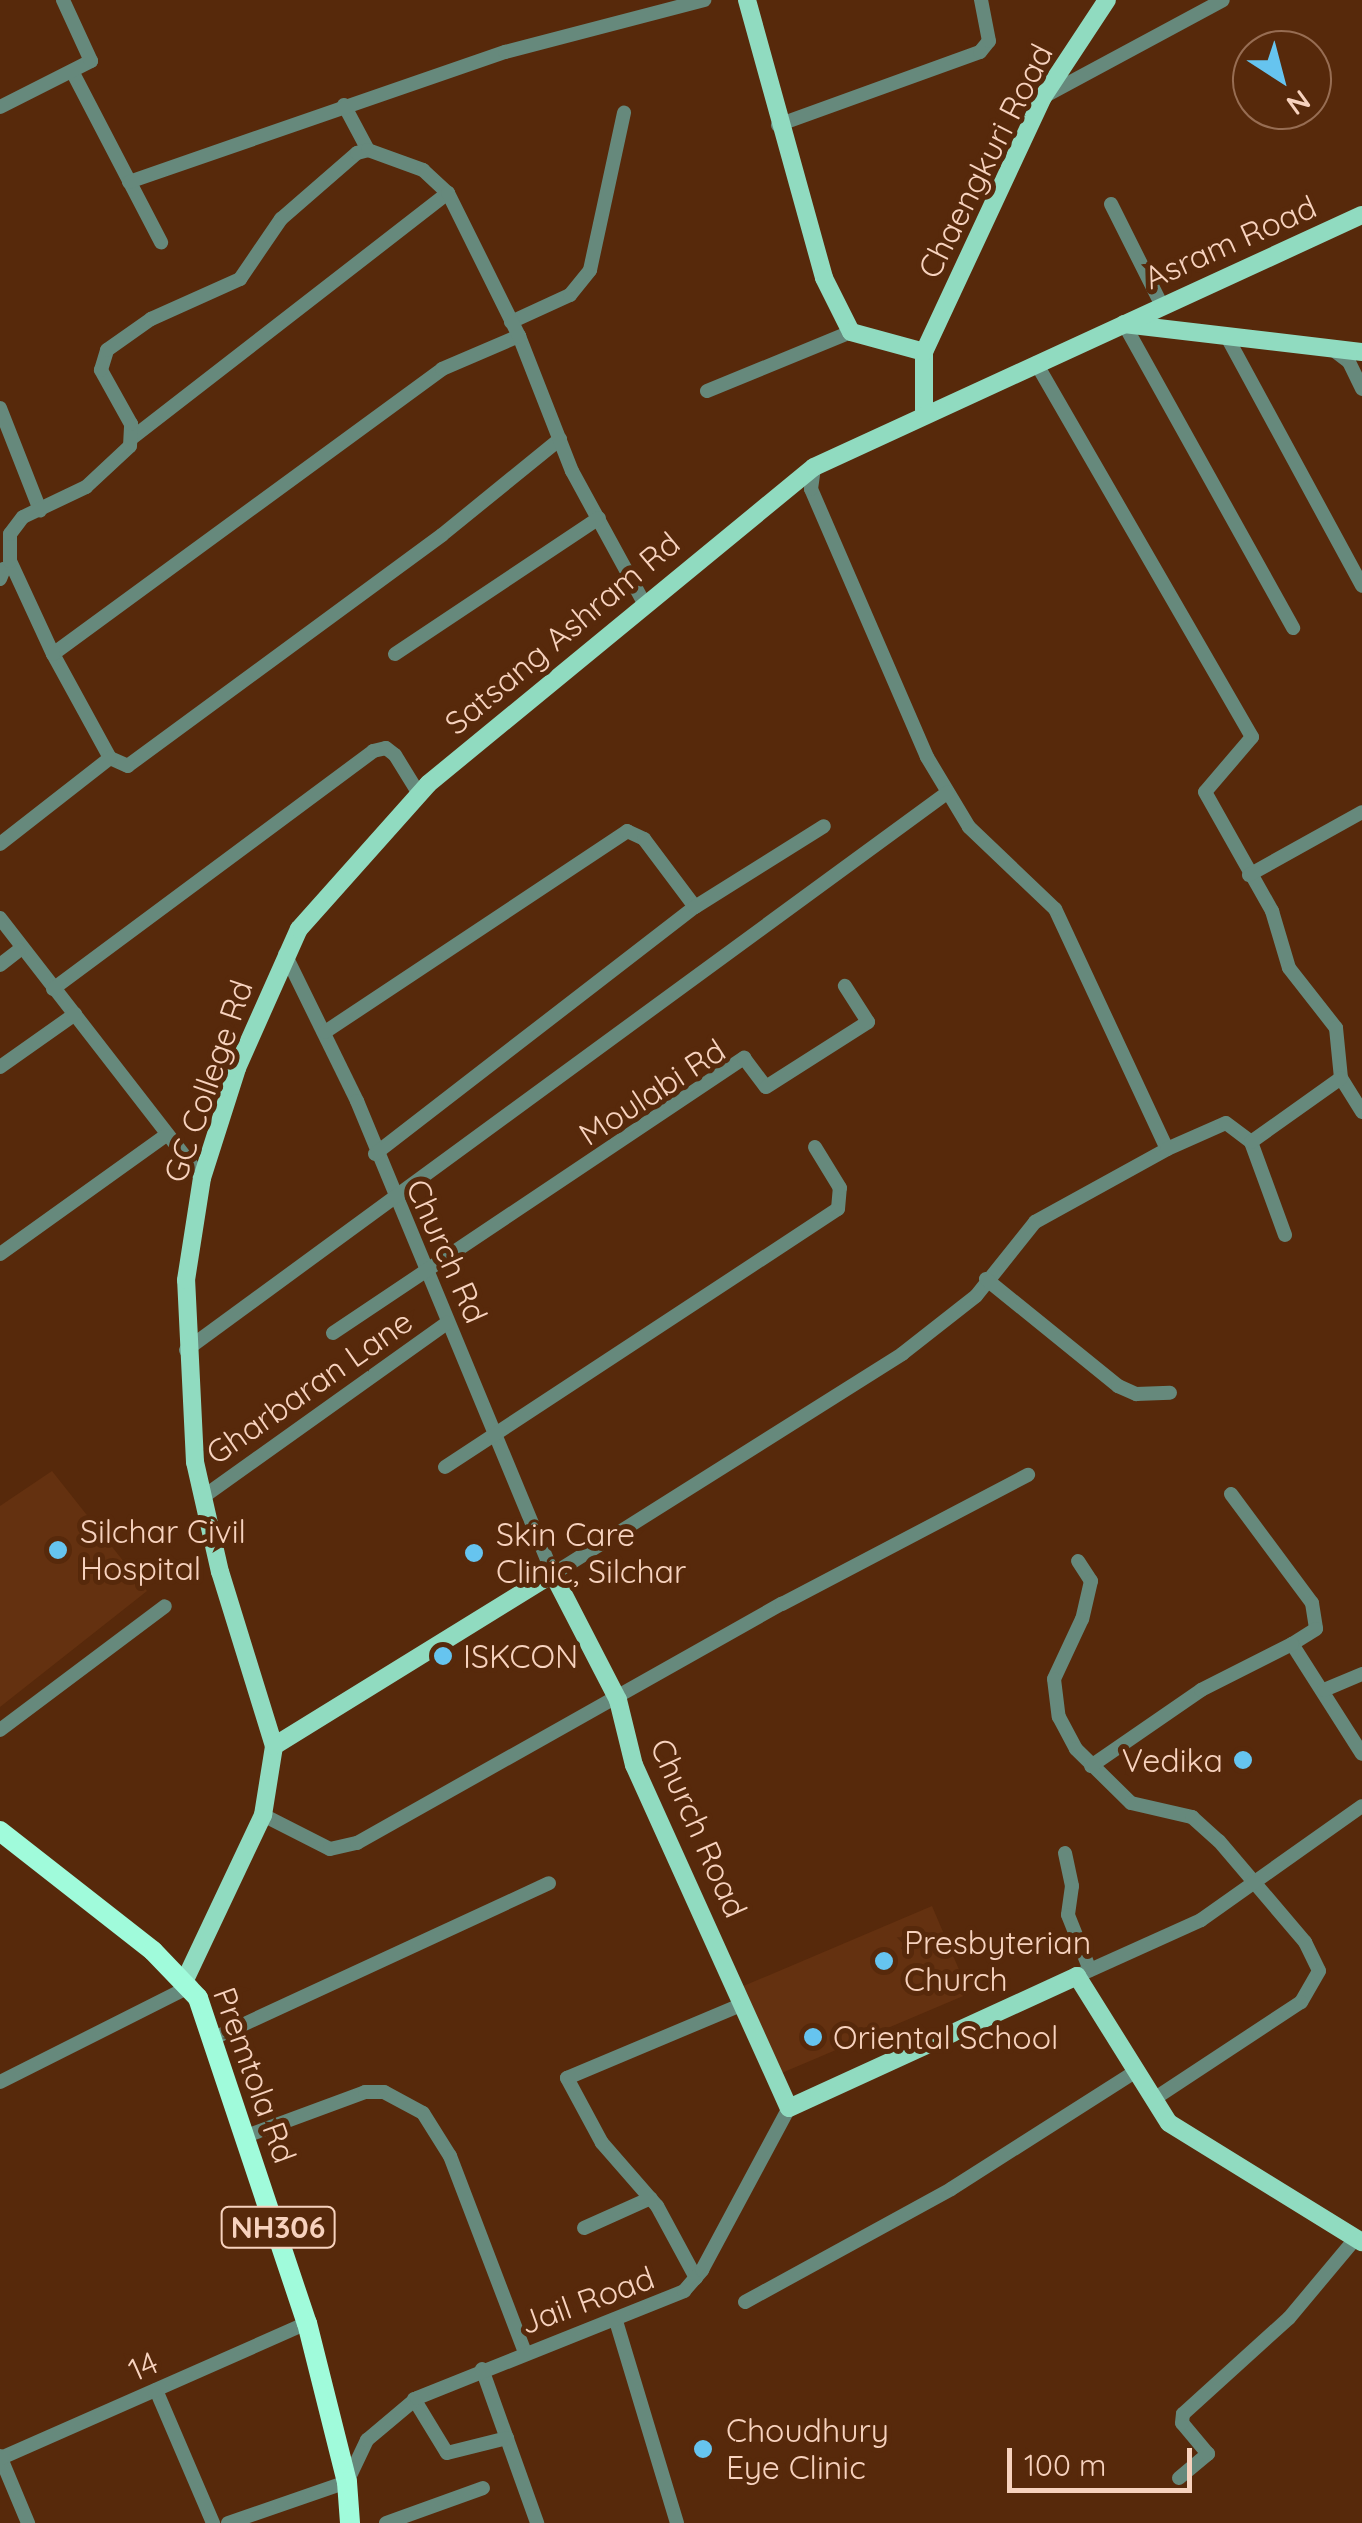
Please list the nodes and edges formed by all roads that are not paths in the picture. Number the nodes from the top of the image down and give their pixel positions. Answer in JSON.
{"nodes":[{"id":1,"x":64,"y":0,"type":"edge"},
{"id":2,"x":704,"y":0,"type":"edge"},
{"id":3,"x":747,"y":0,"type":"edge"},
{"id":4,"x":981,"y":0,"type":"edge"},
{"id":5,"x":1106,"y":0,"type":"edge"},
{"id":6,"x":1223,"y":0,"type":"edge"},
{"id":7,"x":73,"y":73,"type":"junction"},
{"id":8,"x":1043,"y":98,"type":"junction"},
{"id":9,"x":344,"y":105,"type":"junction"},
{"id":10,"x":0,"y":107,"type":"edge"},
{"id":11,"x":624,"y":113,"type":"dead end"},
{"id":12,"x":778,"y":125,"type":"junction"},
{"id":13,"x":368,"y":150,"type":"junction"},
{"id":14,"x":129,"y":182,"type":"junction"},
{"id":15,"x":448,"y":193,"type":"junction"},
{"id":16,"x":1112,"y":204,"type":"dead end"},
{"id":17,"x":1362,"y":215,"type":"edge"},
{"id":18,"x":161,"y":242,"type":"dead end"},
{"id":19,"x":1162,"y":306,"type":"junction"},
{"id":20,"x":511,"y":322,"type":"junction"},
{"id":21,"x":1124,"y":324,"type":"junction"},
{"id":22,"x":851,"y":332,"type":"junction"},
{"id":23,"x":519,"y":336,"type":"junction"},
{"id":24,"x":1228,"y":338,"type":"junction"},
{"id":25,"x":1331,"y":348,"type":"junction"},
{"id":26,"x":924,"y":352,"type":"junction"},
{"id":27,"x":1362,"y":352,"type":"edge"},
{"id":28,"x":1036,"y":362,"type":"junction"},
{"id":29,"x":1362,"y":390,"type":"edge"},
{"id":30,"x":706,"y":391,"type":"dead end"},
{"id":31,"x":0,"y":408,"type":"edge"},
{"id":32,"x":924,"y":413,"type":"junction"},
{"id":33,"x":132,"y":438,"type":"junction"},
{"id":34,"x":560,"y":439,"type":"junction"},
{"id":35,"x":814,"y":467,"type":"junction"},
{"id":36,"x":39,"y":505,"type":"junction"},
{"id":37,"x":599,"y":518,"type":"junction"},
{"id":38,"x":5,"y":573,"type":"edge"},
{"id":39,"x":1362,"y":586,"type":"edge"},
{"id":40,"x":643,"y":601,"type":"junction"},
{"id":41,"x":1293,"y":628,"type":"dead end"},
{"id":42,"x":53,"y":654,"type":"junction"},
{"id":43,"x":395,"y":654,"type":"dead end"},
{"id":44,"x":110,"y":758,"type":"junction"},
{"id":45,"x":948,"y":792,"type":"junction"},
{"id":46,"x":419,"y":794,"type":"junction"},
{"id":47,"x":1362,"y":812,"type":"edge"},
{"id":48,"x":824,"y":826,"type":"dead end"},
{"id":49,"x":0,"y":844,"type":"edge"},
{"id":50,"x":1248,"y":875,"type":"junction"},
{"id":51,"x":695,"y":907,"type":"junction"},
{"id":52,"x":0,"y":918,"type":"edge"},
{"id":53,"x":19,"y":950,"type":"junction"},
{"id":54,"x":285,"y":954,"type":"junction"},
{"id":55,"x":0,"y":965,"type":"edge"},
{"id":56,"x":846,"y":986,"type":"dead end"},
{"id":57,"x":53,"y":989,"type":"junction"},
{"id":58,"x":75,"y":1014,"type":"junction"},
{"id":59,"x":325,"y":1032,"type":"junction"},
{"id":60,"x":0,"y":1067,"type":"edge"},
{"id":61,"x":1341,"y":1078,"type":"junction"},
{"id":62,"x":1362,"y":1112,"type":"edge"},
{"id":63,"x":164,"y":1136,"type":"junction"},
{"id":64,"x":1251,"y":1142,"type":"junction"},
{"id":65,"x":815,"y":1147,"type":"dead end"},
{"id":66,"x":1167,"y":1150,"type":"junction"},
{"id":67,"x":374,"y":1154,"type":"junction"},
{"id":68,"x":202,"y":1178,"type":"junction"},
{"id":69,"x":392,"y":1196,"type":"junction"},
{"id":70,"x":1285,"y":1235,"type":"dead end"},
{"id":71,"x":0,"y":1254,"type":"edge"},
{"id":72,"x":426,"y":1274,"type":"junction"},
{"id":73,"x":986,"y":1279,"type":"junction"},
{"id":74,"x":447,"y":1323,"type":"junction"},
{"id":75,"x":333,"y":1334,"type":"dead end"},
{"id":76,"x":186,"y":1350,"type":"junction"},
{"id":77,"x":1170,"y":1393,"type":"dead end"},
{"id":78,"x":493,"y":1436,"type":"junction"},
{"id":79,"x":445,"y":1467,"type":"dead end"},
{"id":80,"x":1028,"y":1475,"type":"dead end"},
{"id":81,"x":1231,"y":1494,"type":"dead end"},
{"id":82,"x":203,"y":1497,"type":"junction"},
{"id":83,"x":1078,"y":1560,"type":"dead end"},
{"id":84,"x":553,"y":1574,"type":"junction"},
{"id":85,"x":165,"y":1606,"type":"dead end"},
{"id":86,"x":1292,"y":1644,"type":"junction"},
{"id":87,"x":1362,"y":1674,"type":"edge"},
{"id":88,"x":1324,"y":1690,"type":"junction"},
{"id":89,"x":618,"y":1700,"type":"junction"},
{"id":90,"x":0,"y":1730,"type":"edge"},
{"id":91,"x":274,"y":1746,"type":"junction"},
{"id":92,"x":1362,"y":1754,"type":"edge"},
{"id":93,"x":1091,"y":1766,"type":"junction"},
{"id":94,"x":1362,"y":1806,"type":"edge"},
{"id":95,"x":263,"y":1815,"type":"junction"},
{"id":96,"x":0,"y":1831,"type":"edge"},
{"id":97,"x":1066,"y":1853,"type":"dead end"},
{"id":98,"x":549,"y":1883,"type":"dead end"},
{"id":99,"x":1255,"y":1884,"type":"junction"},
{"id":100,"x":1083,"y":1973,"type":"junction"},
{"id":101,"x":188,"y":1983,"type":"junction"},
{"id":102,"x":743,"y":2004,"type":"junction"},
{"id":103,"x":214,"y":2038,"type":"junction"},
{"id":104,"x":1136,"y":2071,"type":"junction"},
{"id":105,"x":0,"y":2082,"type":"edge"},
{"id":106,"x":1154,"y":2099,"type":"junction"},
{"id":107,"x":789,"y":2108,"type":"junction"},
{"id":108,"x":248,"y":2136,"type":"junction"},
{"id":109,"x":651,"y":2198,"type":"junction"},
{"id":110,"x":584,"y":2228,"type":"dead end"},
{"id":111,"x":1359,"y":2240,"type":"edge"},
{"id":112,"x":696,"y":2278,"type":"junction"},
{"id":113,"x":745,"y":2302,"type":"dead end"},
{"id":114,"x":616,"y":2321,"type":"junction"},
{"id":115,"x":307,"y":2323,"type":"junction"},
{"id":116,"x":525,"y":2352,"type":"junction"},
{"id":117,"x":482,"y":2369,"type":"junction"},
{"id":118,"x":156,"y":2390,"type":"junction"},
{"id":119,"x":414,"y":2400,"type":"junction"},
{"id":120,"x":507,"y":2438,"type":"junction"},
{"id":121,"x":2,"y":2463,"type":"edge"},
{"id":122,"x":1179,"y":2478,"type":"dead end"},
{"id":123,"x":346,"y":2482,"type":"junction"},
{"id":124,"x":483,"y":2488,"type":"dead end"},
{"id":125,"x":28,"y":2523,"type":"edge"},
{"id":126,"x":213,"y":2523,"type":"edge"},
{"id":127,"x":228,"y":2523,"type":"edge"},
{"id":128,"x":350,"y":2523,"type":"edge"},
{"id":129,"x":386,"y":2523,"type":"edge"},
{"id":130,"x":537,"y":2523,"type":"edge"},
{"id":131,"x":677,"y":2523,"type":"edge"}],
"edges":[{"from":1,"to":7,"type":"street"},
{"from":2,"to":9,"type":"street"},
{"from":3,"to":12,"type":"main road"},
{"from":4,"to":12,"type":"street"},
{"from":5,"to":8,"type":"main road","name":"Chaengkuri Road"},
{"from":6,"to":8,"type":"street"},
{"from":7,"to":10,"type":"street"},
{"from":7,"to":14,"type":"street"},
{"from":8,"to":26,"type":"main road","name":"Chaengkuri Road"},
{"from":9,"to":13,"type":"street"},
{"from":9,"to":14,"type":"street"},
{"from":11,"to":20,"type":"street"},
{"from":12,"to":22,"type":"main road"},
{"from":13,"to":15,"type":"street"},
{"from":13,"to":33,"type":"street"},
{"from":14,"to":18,"type":"street"},
{"from":15,"to":20,"type":"street"},
{"from":15,"to":33,"type":"street"},
{"from":16,"to":19,"type":"street"},
{"from":17,"to":19,"type":"main road","name":"Asram Road"},
{"from":19,"to":21,"type":"main road","name":"Asram Road"},
{"from":20,"to":23,"type":"street"},
{"from":21,"to":24,"type":"main road"},
{"from":21,"to":28,"type":"main road","name":"Asram Road"},
{"from":21,"to":41,"type":"street"},
{"from":22,"to":26,"type":"main road"},
{"from":22,"to":30,"type":"street"},
{"from":23,"to":34,"type":"street"},
{"from":23,"to":42,"type":"street"},
{"from":24,"to":25,"type":"main road"},
{"from":24,"to":39,"type":"street"},
{"from":25,"to":27,"type":"main road"},
{"from":25,"to":29,"type":"street"},
{"from":26,"to":32,"type":"main road"},
{"from":28,"to":32,"type":"main road","name":"Satsang Ashram Rd"},
{"from":28,"to":50,"type":"street"},
{"from":31,"to":36,"type":"street"},
{"from":32,"to":35,"type":"main road","name":"Satsang Ashram Rd"},
{"from":33,"to":36,"type":"street"},
{"from":34,"to":37,"type":"street"},
{"from":34,"to":44,"type":"street"},
{"from":35,"to":40,"type":"main road","name":"Satsang Ashram Rd"},
{"from":35,"to":45,"type":"street"},
{"from":36,"to":38,"type":"street"},
{"from":37,"to":40,"type":"street"},
{"from":37,"to":43,"type":"street"},
{"from":38,"to":42,"type":"street"},
{"from":40,"to":46,"type":"main road","name":"Satsang Ashram Rd"},
{"from":42,"to":44,"type":"street"},
{"from":44,"to":49,"type":"street"},
{"from":45,"to":66,"type":"street"},
{"from":45,"to":69,"type":"street"},
{"from":46,"to":54,"type":"main road","name":"Satsang Ashram Rd"},
{"from":46,"to":57,"type":"street"},
{"from":47,"to":50,"type":"street"},
{"from":48,"to":51,"type":"street"},
{"from":50,"to":61,"type":"street"},
{"from":51,"to":59,"type":"street"},
{"from":51,"to":67,"type":"street"},
{"from":52,"to":53,"type":"street"},
{"from":53,"to":55,"type":"street"},
{"from":53,"to":57,"type":"street"},
{"from":54,"to":59,"type":"street","name":"Church Rd"},
{"from":54,"to":68,"type":"main road","name":"GC College Rd"},
{"from":56,"to":72,"type":"street","name":"Moulabi Rd"},
{"from":57,"to":58,"type":"street"},
{"from":58,"to":60,"type":"street"},
{"from":58,"to":63,"type":"street"},
{"from":59,"to":67,"type":"street","name":"Church Rd"},
{"from":61,"to":62,"type":"street"},
{"from":61,"to":64,"type":"street"},
{"from":63,"to":68,"type":"street"},
{"from":63,"to":71,"type":"street"},
{"from":64,"to":66,"type":"street"},
{"from":64,"to":70,"type":"street"},
{"from":65,"to":78,"type":"street"},
{"from":66,"to":73,"type":"street"},
{"from":67,"to":69,"type":"street","name":"Church Rd"},
{"from":68,"to":76,"type":"main road","name":"GC College Rd"},
{"from":69,"to":72,"type":"street","name":"Church Rd"},
{"from":69,"to":76,"type":"street"},
{"from":72,"to":74,"type":"street","name":"Church Rd"},
{"from":72,"to":75,"type":"street"},
{"from":73,"to":77,"type":"street"},
{"from":73,"to":84,"type":"street"},
{"from":74,"to":78,"type":"street","name":"Church Rd"},
{"from":74,"to":82,"type":"street","name":"Gharbaran Lane"},
{"from":76,"to":82,"type":"main road","name":"GC College Rd"},
{"from":78,"to":79,"type":"street"},
{"from":78,"to":84,"type":"street","name":"Church Rd"},
{"from":80,"to":89,"type":"street"},
{"from":81,"to":86,"type":"street"},
{"from":82,"to":91,"type":"main road","name":"GC College Rd"},
{"from":83,"to":93,"type":"street"},
{"from":84,"to":89,"type":"main road","name":"Church Road"},
{"from":84,"to":91,"type":"main road"},
{"from":85,"to":90,"type":"street"},
{"from":86,"to":88,"type":"street"},
{"from":86,"to":93,"type":"street"},
{"from":87,"to":88,"type":"street"},
{"from":88,"to":92,"type":"street"},
{"from":89,"to":95,"type":"street"},
{"from":89,"to":102,"type":"main road","name":"Church Road"},
{"from":91,"to":95,"type":"main road","name":"GC College Rd"},
{"from":93,"to":99,"type":"street"},
{"from":94,"to":99,"type":"street"},
{"from":95,"to":101,"type":"main road","name":"GC College Rd"},
{"from":96,"to":101,"type":"highway","number":"NH306"},
{"from":97,"to":100,"type":"street"},
{"from":98,"to":103,"type":"street"},
{"from":99,"to":100,"type":"street"},
{"from":99,"to":106,"type":"street"},
{"from":100,"to":104,"type":"main road"},
{"from":100,"to":107,"type":"main road"},
{"from":101,"to":103,"type":"highway","name":"Premtola Rd","number":"NH306"},
{"from":101,"to":105,"type":"street"},
{"from":102,"to":107,"type":"main road","name":"Church Road"},
{"from":102,"to":109,"type":"street"},
{"from":103,"to":108,"type":"highway","name":"Premtola Rd","number":"NH306"},
{"from":104,"to":106,"type":"main road"},
{"from":104,"to":113,"type":"street"},
{"from":106,"to":111,"type":"main road"},
{"from":107,"to":112,"type":"street","name":"Jail Road"},
{"from":108,"to":115,"type":"highway","name":"Premtola Rd","number":"NH306"},
{"from":108,"to":116,"type":"street"},
{"from":109,"to":110,"type":"street"},
{"from":109,"to":112,"type":"street"},
{"from":111,"to":122,"type":"street"},
{"from":112,"to":114,"type":"street","name":"Jail Road"},
{"from":114,"to":116,"type":"street","name":"Jail Road"},
{"from":114,"to":131,"type":"street"},
{"from":115,"to":118,"type":"street","name":"14"},
{"from":115,"to":123,"type":"highway","name":"Premtola Rd","number":"NH306"},
{"from":116,"to":117,"type":"street","name":"Jail Road"},
{"from":117,"to":119,"type":"street","name":"Jail Road"},
{"from":117,"to":120,"type":"street"},
{"from":118,"to":121,"type":"street","name":"14"},
{"from":118,"to":126,"type":"street"},
{"from":119,"to":120,"type":"street"},
{"from":119,"to":123,"type":"street","name":"Jail Road"},
{"from":120,"to":130,"type":"street"},
{"from":121,"to":125,"type":"street"},
{"from":123,"to":127,"type":"street"},
{"from":123,"to":128,"type":"highway","number":"NH306"},
{"from":124,"to":129,"type":"street"}]}
